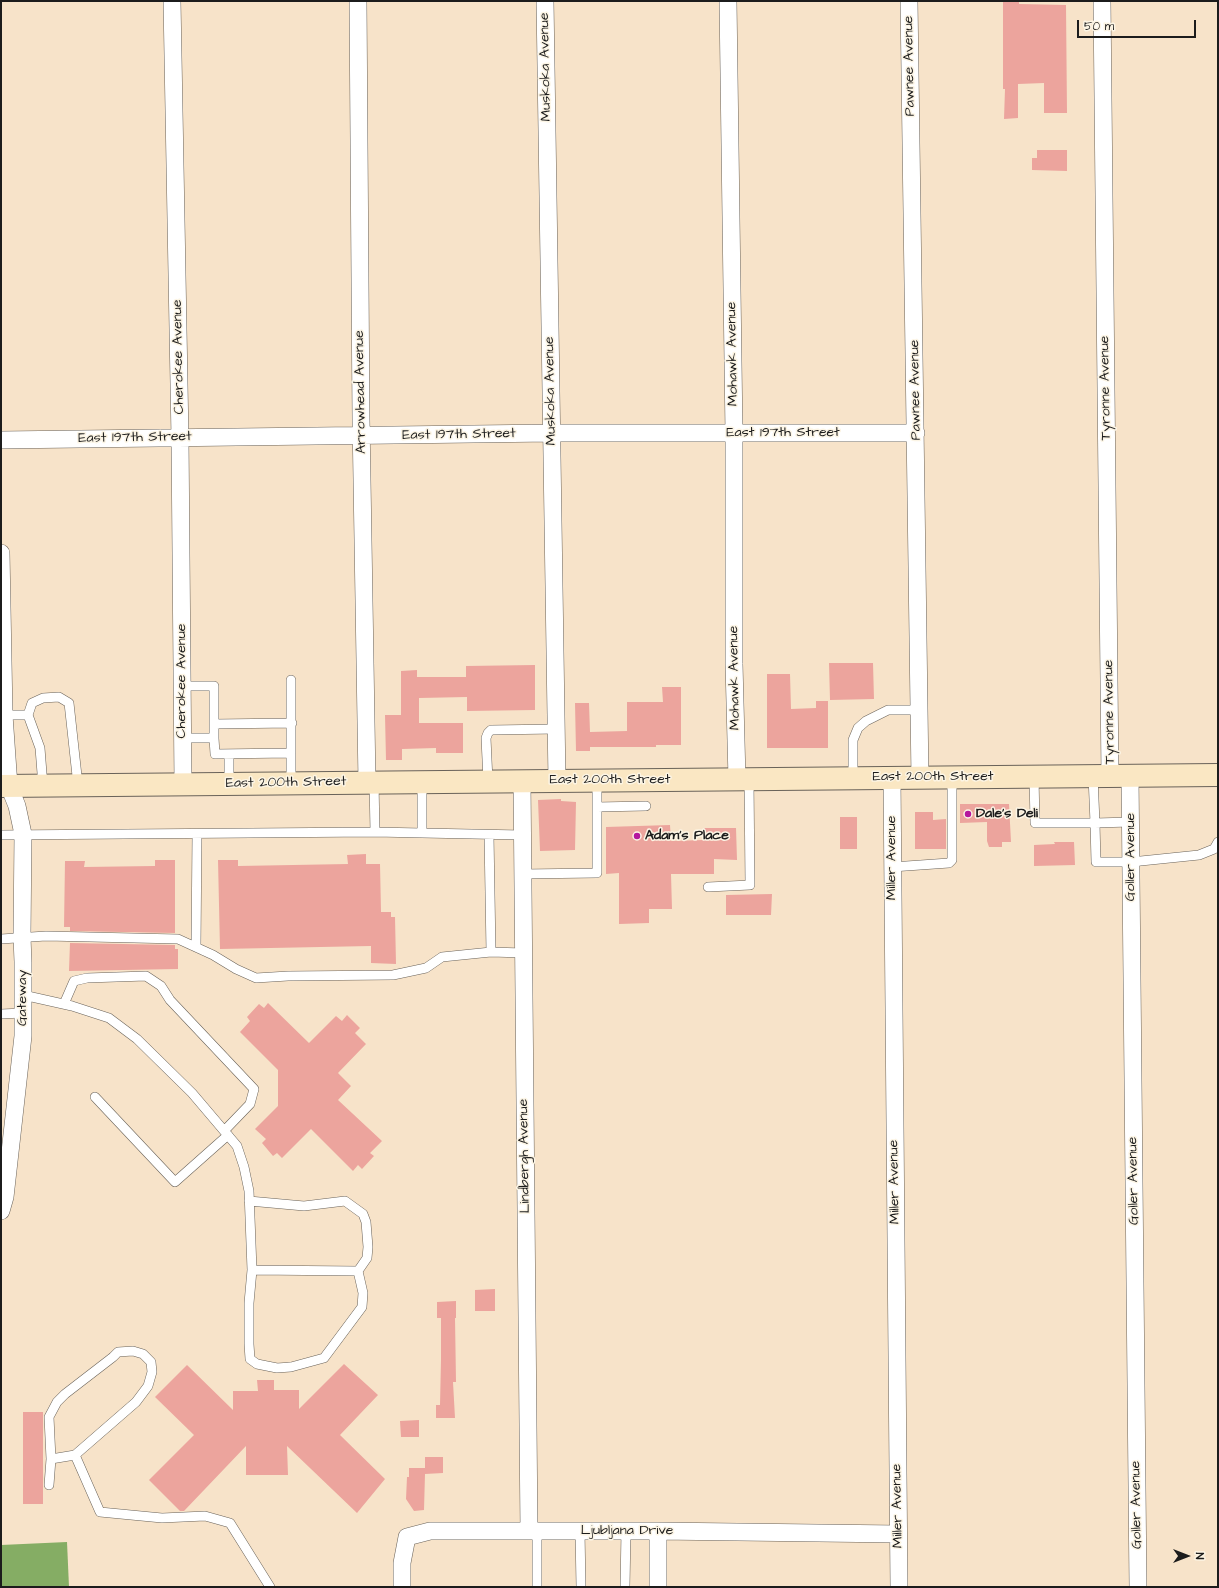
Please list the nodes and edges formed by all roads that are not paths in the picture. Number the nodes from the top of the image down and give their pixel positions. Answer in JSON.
{"nodes":[{"id":1,"x":172,"y":1,"type":"edge"},
{"id":2,"x":358,"y":1,"type":"edge"},
{"id":3,"x":545,"y":1,"type":"edge"},
{"id":4,"x":728,"y":1,"type":"edge"},
{"id":5,"x":909,"y":1,"type":"edge"},
{"id":6,"x":1102,"y":1,"type":"edge"},
{"id":7,"x":552,"y":433,"type":"junction"},
{"id":8,"x":734,"y":433,"type":"junction"},
{"id":9,"x":916,"y":433,"type":"junction"},
{"id":10,"x":362,"y":436,"type":"junction"},
{"id":11,"x":180,"y":438,"type":"junction"},
{"id":12,"x":1,"y":440,"type":"edge"},
{"id":13,"x":1,"y":553,"type":"edge"},
{"id":14,"x":291,"y":680,"type":"dead end"},
{"id":15,"x":183,"y":686,"type":"junction"},
{"id":16,"x":919,"y":710,"type":"junction"},
{"id":17,"x":4,"y":715,"type":"junction"},
{"id":18,"x":28,"y":715,"type":"junction"},
{"id":19,"x":292,"y":723,"type":"junction"},
{"id":20,"x":214,"y":724,"type":"junction"},
{"id":21,"x":556,"y":729,"type":"junction"},
{"id":22,"x":183,"y":738,"type":"junction"},
{"id":23,"x":214,"y":738,"type":"junction"},
{"id":24,"x":291,"y":753,"type":"junction"},
{"id":25,"x":229,"y":754,"type":"junction"},
{"id":26,"x":1218,"y":775,"type":"edge"},
{"id":27,"x":1111,"y":776,"type":"junction"},
{"id":28,"x":854,"y":777,"type":"junction"},
{"id":29,"x":892,"y":777,"type":"junction"},
{"id":30,"x":1034,"y":777,"type":"junction"},
{"id":31,"x":920,"y":778,"type":"junction"},
{"id":32,"x":952,"y":778,"type":"junction"},
{"id":33,"x":743,"y":779,"type":"junction"},
{"id":34,"x":597,"y":780,"type":"junction"},
{"id":35,"x":488,"y":781,"type":"junction"},
{"id":36,"x":522,"y":781,"type":"junction"},
{"id":37,"x":557,"y":781,"type":"junction"},
{"id":38,"x":371,"y":782,"type":"junction"},
{"id":39,"x":422,"y":782,"type":"junction"},
{"id":40,"x":291,"y":783,"type":"junction"},
{"id":41,"x":183,"y":784,"type":"junction"},
{"id":42,"x":229,"y":784,"type":"junction"},
{"id":43,"x":78,"y":785,"type":"junction"},
{"id":44,"x":5,"y":786,"type":"edge"},
{"id":45,"x":43,"y":786,"type":"junction"},
{"id":46,"x":646,"y":806,"type":"dead end"},
{"id":47,"x":597,"y":807,"type":"junction"},
{"id":48,"x":1131,"y":822,"type":"junction"},
{"id":49,"x":1095,"y":823,"type":"junction"},
{"id":50,"x":375,"y":832,"type":"junction"},
{"id":51,"x":422,"y":833,"type":"junction"},
{"id":52,"x":23,"y":834,"type":"junction"},
{"id":53,"x":197,"y":834,"type":"junction"},
{"id":54,"x":489,"y":834,"type":"junction"},
{"id":55,"x":1,"y":835,"type":"edge"},
{"id":56,"x":522,"y":835,"type":"junction"},
{"id":57,"x":1218,"y":842,"type":"edge"},
{"id":58,"x":1131,"y":862,"type":"junction"},
{"id":59,"x":892,"y":866,"type":"junction"},
{"id":60,"x":523,"y":874,"type":"junction"},
{"id":61,"x":708,"y":887,"type":"dead end"},
{"id":62,"x":22,"y":936,"type":"junction"},
{"id":63,"x":1,"y":938,"type":"edge"},
{"id":64,"x":196,"y":947,"type":"junction"},
{"id":65,"x":491,"y":952,"type":"junction"},
{"id":66,"x":524,"y":953,"type":"junction"},
{"id":67,"x":23,"y":995,"type":"junction"},
{"id":68,"x":64,"y":1004,"type":"junction"},
{"id":69,"x":23,"y":1013,"type":"junction"},
{"id":70,"x":1,"y":1014,"type":"edge"},
{"id":71,"x":95,"y":1097,"type":"dead end"},
{"id":72,"x":226,"y":1133,"type":"junction"},
{"id":73,"x":249,"y":1201,"type":"junction"},
{"id":74,"x":1,"y":1211,"type":"edge"},
{"id":75,"x":252,"y":1270,"type":"junction"},
{"id":76,"x":358,"y":1271,"type":"junction"},
{"id":77,"x":74,"y":1455,"type":"junction"},
{"id":78,"x":51,"y":1459,"type":"junction"},
{"id":79,"x":49,"y":1485,"type":"dead end"},
{"id":80,"x":533,"y":1531,"type":"junction"},
{"id":81,"x":580,"y":1531,"type":"junction"},
{"id":82,"x":626,"y":1531,"type":"junction"},
{"id":83,"x":658,"y":1531,"type":"junction"},
{"id":84,"x":898,"y":1534,"type":"junction"},
{"id":85,"x":270,"y":1587,"type":"edge"},
{"id":86,"x":402,"y":1587,"type":"edge"},
{"id":87,"x":537,"y":1587,"type":"edge"},
{"id":88,"x":581,"y":1587,"type":"edge"},
{"id":89,"x":625,"y":1587,"type":"edge"},
{"id":90,"x":658,"y":1587,"type":"edge"},
{"id":91,"x":899,"y":1587,"type":"edge"},
{"id":92,"x":1138,"y":1587,"type":"edge"}],
"edges":[{"from":1,"to":11,"type":"street","name":"Cherokee Avenue"},
{"from":2,"to":10,"type":"street","name":"Arrowhead Avenue"},
{"from":3,"to":7,"type":"street","name":"Muskoka Avenue"},
{"from":4,"to":8,"type":"street","name":"Mohawk Avenue"},
{"from":5,"to":9,"type":"street","name":"Pawnee Avenue"},
{"from":6,"to":27,"type":"street","name":"Tyronne Avenue"},
{"from":7,"to":8,"type":"street","name":"East 197th Street"},
{"from":7,"to":10,"type":"street","name":"East 197th Street"},
{"from":7,"to":21,"type":"street","name":"Muskoka Avenue"},
{"from":8,"to":9,"type":"street","name":"East 197th Street"},
{"from":8,"to":33,"type":"street","name":"Mohawk Avenue"},
{"from":9,"to":16,"type":"street","name":"Pawnee Avenue"},
{"from":10,"to":11,"type":"street","name":"East 197th Street"},
{"from":10,"to":38,"type":"street","name":"Arrowhead Avenue"},
{"from":11,"to":12,"type":"street","name":"East 197th Street"},
{"from":11,"to":15,"type":"street","name":"Cherokee Avenue"},
{"from":13,"to":17,"type":"street","name":"Gateway"},
{"from":14,"to":19,"type":"lane"},
{"from":15,"to":20,"type":"lane"},
{"from":15,"to":22,"type":"street","name":"Cherokee Avenue"},
{"from":16,"to":28,"type":"lane"},
{"from":16,"to":31,"type":"street","name":"Pawnee Avenue"},
{"from":17,"to":18,"type":"lane"},
{"from":17,"to":44,"type":"street","name":"Gateway"},
{"from":18,"to":43,"type":"lane"},
{"from":18,"to":45,"type":"lane"},
{"from":19,"to":20,"type":"lane"},
{"from":19,"to":24,"type":"lane"},
{"from":20,"to":23,"type":"lane"},
{"from":21,"to":35,"type":"lane"},
{"from":21,"to":37,"type":"street","name":"Muskoka Avenue"},
{"from":22,"to":23,"type":"lane"},
{"from":22,"to":41,"type":"street","name":"Cherokee Avenue"},
{"from":23,"to":25,"type":"lane"},
{"from":24,"to":25,"type":"lane"},
{"from":24,"to":40,"type":"lane"},
{"from":25,"to":42,"type":"lane"},
{"from":26,"to":27,"type":"street","name":"East 200th Street"},
{"from":27,"to":30,"type":"street","name":"East 200th Street"},
{"from":27,"to":48,"type":"street","name":"Goller Avenue"},
{"from":27,"to":49,"type":"lane"},
{"from":28,"to":29,"type":"street","name":"East 200th Street"},
{"from":28,"to":33,"type":"street","name":"East 200th Street"},
{"from":29,"to":31,"type":"street","name":"East 200th Street"},
{"from":29,"to":59,"type":"street","name":"Miller Avenue"},
{"from":30,"to":32,"type":"street","name":"East 200th Street"},
{"from":30,"to":49,"type":"lane"},
{"from":31,"to":32,"type":"street","name":"East 200th Street"},
{"from":32,"to":59,"type":"lane"},
{"from":33,"to":34,"type":"street","name":"East 200th Street"},
{"from":33,"to":61,"type":"lane"},
{"from":34,"to":37,"type":"street","name":"East 200th Street"},
{"from":34,"to":47,"type":"lane"},
{"from":35,"to":36,"type":"street","name":"East 200th Street"},
{"from":35,"to":39,"type":"street","name":"East 200th Street"},
{"from":36,"to":37,"type":"street","name":"East 200th Street"},
{"from":36,"to":56,"type":"street","name":"Lindbergh Avenue"},
{"from":38,"to":39,"type":"street","name":"East 200th Street"},
{"from":38,"to":40,"type":"street","name":"East 200th Street"},
{"from":38,"to":50,"type":"lane"},
{"from":39,"to":51,"type":"lane"},
{"from":40,"to":42,"type":"street","name":"East 200th Street"},
{"from":41,"to":42,"type":"street","name":"East 200th Street"},
{"from":41,"to":43,"type":"street","name":"East 200th Street"},
{"from":43,"to":45,"type":"street","name":"East 200th Street"},
{"from":44,"to":45,"type":"street","name":"East 200th Street"},
{"from":44,"to":52,"type":"street","name":"Gateway"},
{"from":46,"to":47,"type":"lane"},
{"from":47,"to":60,"type":"lane"},
{"from":48,"to":49,"type":"lane"},
{"from":48,"to":58,"type":"street","name":"Goller Avenue"},
{"from":49,"to":58,"type":"lane"},
{"from":50,"to":51,"type":"lane"},
{"from":50,"to":53,"type":"lane"},
{"from":51,"to":54,"type":"lane"},
{"from":52,"to":53,"type":"lane"},
{"from":52,"to":55,"type":"lane"},
{"from":52,"to":62,"type":"street","name":"Gateway"},
{"from":53,"to":64,"type":"lane"},
{"from":54,"to":56,"type":"lane"},
{"from":54,"to":65,"type":"lane"},
{"from":56,"to":60,"type":"street","name":"Lindbergh Avenue"},
{"from":57,"to":58,"type":"lane"},
{"from":58,"to":92,"type":"street","name":"Goller Avenue"},
{"from":59,"to":84,"type":"street","name":"Miller Avenue"},
{"from":60,"to":66,"type":"street","name":"Lindbergh Avenue"},
{"from":62,"to":63,"type":"lane"},
{"from":62,"to":64,"type":"lane"},
{"from":62,"to":67,"type":"street","name":"Gateway"},
{"from":64,"to":65,"type":"lane"},
{"from":65,"to":66,"type":"lane"},
{"from":66,"to":80,"type":"street","name":"Lindbergh Avenue"},
{"from":67,"to":68,"type":"lane"},
{"from":67,"to":69,"type":"street","name":"Gateway"},
{"from":68,"to":72,"type":"lane"},
{"from":68,"to":72,"type":"lane"},
{"from":69,"to":70,"type":"lane"},
{"from":69,"to":74,"type":"street","name":"Gateway"},
{"from":71,"to":72,"type":"lane"},
{"from":72,"to":73,"type":"lane"},
{"from":73,"to":75,"type":"lane"},
{"from":73,"to":76,"type":"lane"},
{"from":75,"to":76,"type":"lane"},
{"from":75,"to":76,"type":"lane"},
{"from":77,"to":78,"type":"lane"},
{"from":77,"to":78,"type":"lane"},
{"from":77,"to":85,"type":"lane"},
{"from":78,"to":79,"type":"lane"},
{"from":80,"to":81,"type":"street","name":"Ljubljana Drive"},
{"from":80,"to":86,"type":"street","name":"Ljubljana Drive"},
{"from":80,"to":87,"type":"lane"},
{"from":81,"to":82,"type":"street","name":"Ljubljana Drive"},
{"from":81,"to":88,"type":"lane"},
{"from":82,"to":83,"type":"street","name":"Ljubljana Drive"},
{"from":82,"to":89,"type":"lane"},
{"from":83,"to":84,"type":"street","name":"Ljubljana Drive"},
{"from":83,"to":90,"type":"street"},
{"from":84,"to":91,"type":"street","name":"Miller Avenue"}]}
